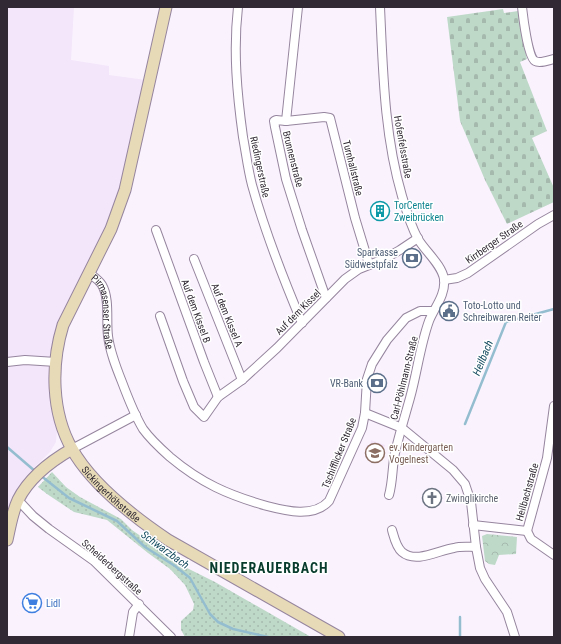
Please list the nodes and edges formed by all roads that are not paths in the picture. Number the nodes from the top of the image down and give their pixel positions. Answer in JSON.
{"nodes":[{"id":1,"x":166,"y":7,"type":"edge"},
{"id":2,"x":238,"y":7,"type":"edge"},
{"id":3,"x":298,"y":7,"type":"edge"},
{"id":4,"x":380,"y":7,"type":"edge"},
{"id":5,"x":522,"y":7,"type":"edge"},
{"id":6,"x":554,"y":60,"type":"edge"},
{"id":7,"x":286,"y":121,"type":"junction"},
{"id":8,"x":554,"y":215,"type":"edge"},
{"id":9,"x":156,"y":230,"type":"dead end"},
{"id":10,"x":418,"y":238,"type":"junction"},
{"id":11,"x":194,"y":258,"type":"dead end"},
{"id":12,"x":369,"y":264,"type":"junction"},
{"id":13,"x":89,"y":272,"type":"junction"},
{"id":14,"x":444,"y":280,"type":"junction"},
{"id":15,"x":326,"y":298,"type":"junction"},
{"id":16,"x":432,"y":311,"type":"junction"},
{"id":17,"x":160,"y":316,"type":"dead end"},
{"id":18,"x":302,"y":323,"type":"junction"},
{"id":19,"x":7,"y":362,"type":"edge"},
{"id":20,"x":56,"y":362,"type":"junction"},
{"id":21,"x":242,"y":380,"type":"junction"},
{"id":22,"x":218,"y":397,"type":"junction"},
{"id":23,"x":554,"y":406,"type":"edge"},
{"id":24,"x":365,"y":413,"type":"junction"},
{"id":25,"x":136,"y":415,"type":"junction"},
{"id":26,"x":402,"y":428,"type":"junction"},
{"id":27,"x":72,"y":449,"type":"junction"},
{"id":28,"x":389,"y":495,"type":"dead end"},
{"id":29,"x":18,"y":500,"type":"junction"},
{"id":30,"x":473,"y":526,"type":"junction"},
{"id":31,"x":392,"y":530,"type":"dead end"},
{"id":32,"x":527,"y":531,"type":"junction"},
{"id":33,"x":7,"y":540,"type":"edge"},
{"id":34,"x":476,"y":547,"type":"junction"},
{"id":35,"x":554,"y":555,"type":"edge"},
{"id":36,"x":139,"y":604,"type":"junction"},
{"id":37,"x":129,"y":637,"type":"edge"},
{"id":38,"x":171,"y":637,"type":"edge"},
{"id":39,"x":339,"y":637,"type":"edge"},
{"id":40,"x":515,"y":637,"type":"edge"}],
"edges":[{"from":1,"to":13,"type":"main road","name":"Pirmasenser Straße"},
{"from":2,"to":18,"type":"street","name":"Riedingerstraße"},
{"from":3,"to":7,"type":"street","name":"Brunnenstraße"},
{"from":4,"to":10,"type":"street","name":"Hofenfelsstraße"},
{"from":5,"to":6,"type":"street"},
{"from":7,"to":12,"type":"street","name":"Turnhallstraße"},
{"from":7,"to":15,"type":"street","name":"Brunnenstraße"},
{"from":8,"to":14,"type":"street","name":"Kirrberger Straße"},
{"from":9,"to":22,"type":"street","name":"Auf dem Kissel B"},
{"from":10,"to":12,"type":"street","name":"Auf dem Kissel"},
{"from":10,"to":14,"type":"street","name":"Hofenfelsstraße"},
{"from":11,"to":21,"type":"street","name":"Auf dem Kissel A"},
{"from":12,"to":15,"type":"street","name":"Auf dem Kissel"},
{"from":13,"to":20,"type":"main road","name":"Sickingerhöhstraße"},
{"from":13,"to":25,"type":"street","name":"Pirmasenser Straße"},
{"from":14,"to":16,"type":"street","name":"Carl-Pöhlmann-Straße"},
{"from":15,"to":18,"type":"street","name":"Auf dem Kissel"},
{"from":16,"to":24,"type":"street","name":"Tschifflicker Straße"},
{"from":16,"to":26,"type":"street","name":"Carl-Pöhlmann-Straße"},
{"from":17,"to":22,"type":"street","name":"Auf dem Kissel"},
{"from":18,"to":21,"type":"street","name":"Auf dem Kissel"},
{"from":19,"to":20,"type":"street"},
{"from":20,"to":27,"type":"main road","name":"Sickingerhöhstraße"},
{"from":21,"to":22,"type":"street","name":"Auf dem Kissel"},
{"from":23,"to":32,"type":"street","name":"Heilbachstraße"},
{"from":24,"to":25,"type":"street","name":"Tschifflicker Straße"},
{"from":24,"to":26,"type":"street"},
{"from":25,"to":27,"type":"street"},
{"from":26,"to":28,"type":"street"},
{"from":26,"to":30,"type":"street","name":"Carl-Pöhlmann-Straße"},
{"from":27,"to":29,"type":"main road"},
{"from":27,"to":39,"type":"main road","name":"Sickingerhöhstraße"},
{"from":29,"to":33,"type":"main road"},
{"from":29,"to":36,"type":"street","name":"Scheiderbergstraße"},
{"from":30,"to":32,"type":"street","name":"Heilbachstraße"},
{"from":30,"to":34,"type":"street","name":"Carl-Pöhlmann-Straße"},
{"from":31,"to":34,"type":"street"},
{"from":32,"to":35,"type":"street"},
{"from":34,"to":40,"type":"street","name":"Carl-Pöhlmann-Straße"},
{"from":36,"to":37,"type":"street"},
{"from":36,"to":38,"type":"street","name":"Scheiderbergstraße"}]}
